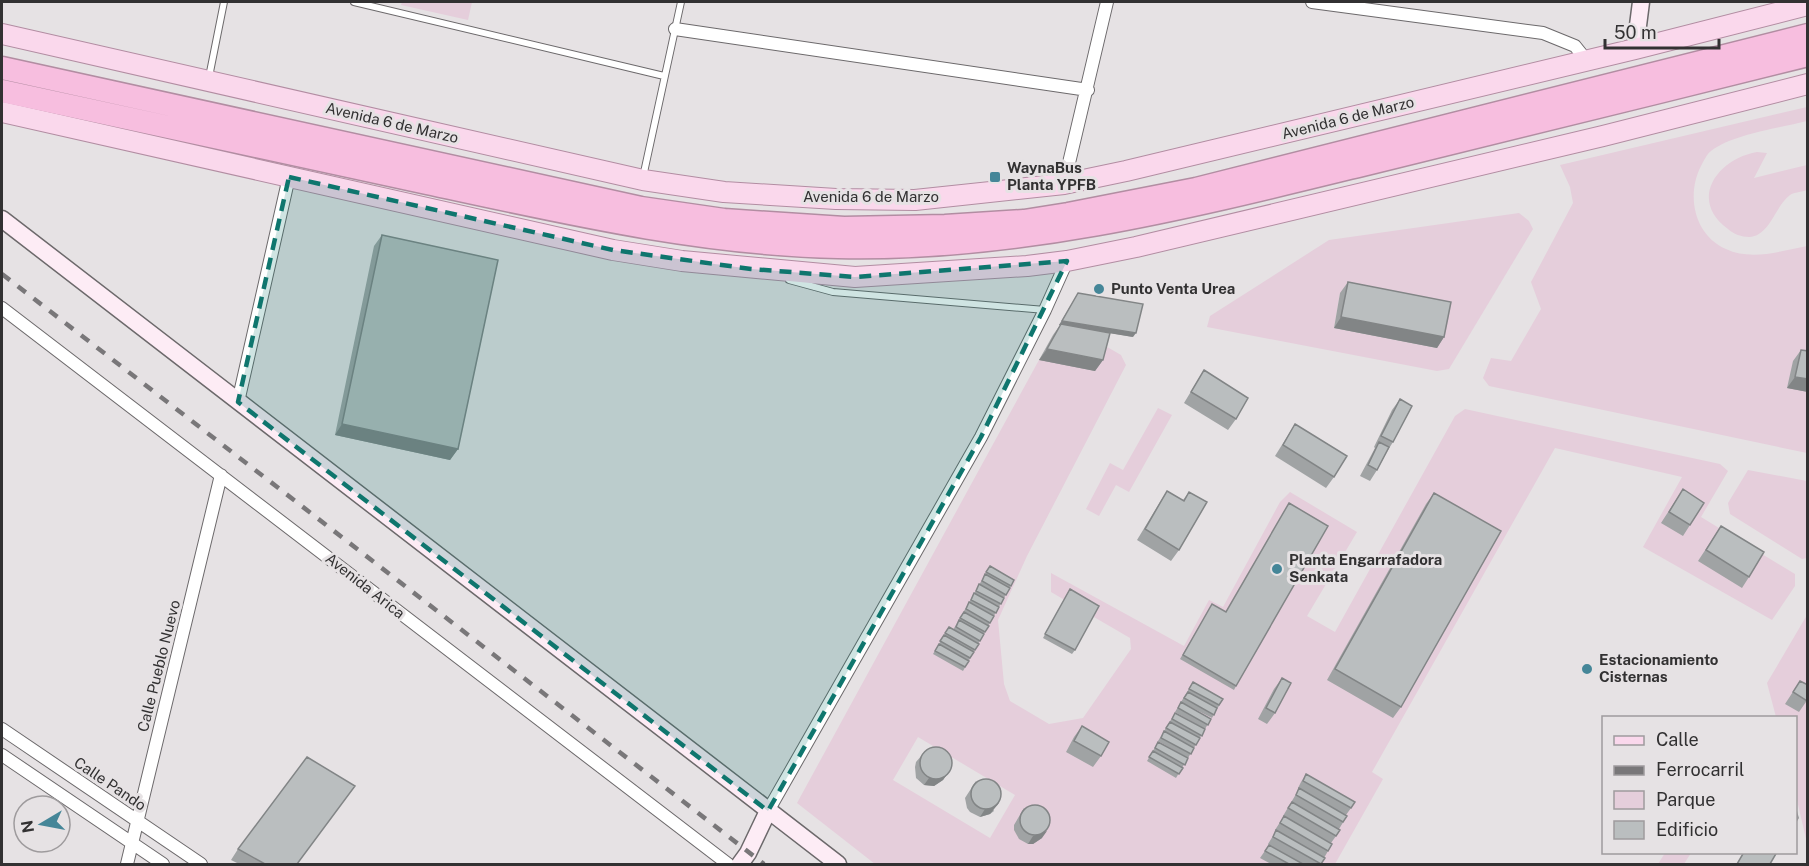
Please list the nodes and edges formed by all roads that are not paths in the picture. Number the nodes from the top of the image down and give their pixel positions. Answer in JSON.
{"nodes":[{"id":1,"x":224,"y":2,"type":"edge"},
{"id":2,"x":354,"y":2,"type":"edge"},
{"id":3,"x":681,"y":2,"type":"edge"},
{"id":4,"x":1107,"y":2,"type":"edge"},
{"id":5,"x":1312,"y":2,"type":"edge"},
{"id":6,"x":1641,"y":2,"type":"edge"},
{"id":7,"x":1808,"y":5,"type":"edge"},
{"id":8,"x":675,"y":29,"type":"junction"},
{"id":9,"x":2,"y":34,"type":"edge"},
{"id":10,"x":1808,"y":35,"type":"edge"},
{"id":11,"x":1635,"y":49,"type":"junction"},
{"id":12,"x":1808,"y":55,"type":"edge"},
{"id":13,"x":1587,"y":61,"type":"junction"},
{"id":14,"x":2,"y":68,"type":"edge"},
{"id":15,"x":664,"y":76,"type":"junction"},
{"id":16,"x":208,"y":81,"type":"junction"},
{"id":17,"x":1808,"y":84,"type":"edge"},
{"id":18,"x":1088,"y":90,"type":"junction"},
{"id":19,"x":2,"y":91,"type":"edge"},
{"id":20,"x":2,"y":112,"type":"edge"},
{"id":21,"x":289,"y":177,"type":"junction"},
{"id":22,"x":643,"y":180,"type":"junction"},
{"id":23,"x":1064,"y":184,"type":"junction"},
{"id":24,"x":2,"y":219,"type":"edge"},
{"id":25,"x":1067,"y":261,"type":"junction"},
{"id":26,"x":751,"y":269,"type":"junction"},
{"id":27,"x":2,"y":308,"type":"edge"},
{"id":28,"x":1045,"y":310,"type":"junction"},
{"id":29,"x":238,"y":402,"type":"junction"},
{"id":30,"x":220,"y":475,"type":"junction"},
{"id":31,"x":2,"y":729,"type":"edge"},
{"id":32,"x":2,"y":755,"type":"edge"},
{"id":33,"x":768,"y":811,"type":"junction"},
{"id":34,"x":136,"y":820,"type":"junction"},
{"id":35,"x":133,"y":843,"type":"junction"},
{"id":36,"x":128,"y":864,"type":"edge"},
{"id":37,"x":163,"y":864,"type":"edge"},
{"id":38,"x":201,"y":864,"type":"edge"},
{"id":39,"x":728,"y":864,"type":"edge"},
{"id":40,"x":740,"y":864,"type":"edge"},
{"id":41,"x":838,"y":864,"type":"edge"}],
"edges":[{"from":1,"to":16,"type":"lane"},
{"from":2,"to":15,"type":"lane"},
{"from":3,"to":8,"type":"lane"},
{"from":4,"to":18,"type":"street"},
{"from":5,"to":13,"type":"street"},
{"from":6,"to":11,"type":"main road"},
{"from":7,"to":11,"type":"main road","name":"Avenida 6 de Marzo"},
{"from":8,"to":15,"type":"lane"},
{"from":8,"to":18,"type":"street"},
{"from":9,"to":16,"type":"main road","name":"Avenida 6 de Marzo"},
{"from":10,"to":14,"type":"highway","name":"Avenida 6 de Marzo"},
{"from":11,"to":13,"type":"main road","name":"Avenida 6 de Marzo"},
{"from":12,"to":19,"type":"highway"},
{"from":13,"to":23,"type":"main road","name":"Avenida 6 de Marzo"},
{"from":15,"to":22,"type":"lane"},
{"from":16,"to":22,"type":"main road","name":"Avenida 6 de Marzo"},
{"from":17,"to":25,"type":"main road"},
{"from":18,"to":23,"type":"street"},
{"from":20,"to":21,"type":"main road"},
{"from":21,"to":26,"type":"main road"},
{"from":21,"to":29,"type":"street"},
{"from":22,"to":23,"type":"main road","name":"Avenida 6 de Marzo"},
{"from":24,"to":29,"type":"main road"},
{"from":25,"to":26,"type":"main road"},
{"from":25,"to":28,"type":"street"},
{"from":26,"to":28,"type":"lane"},
{"from":27,"to":30,"type":"street","name":"Avenida Arica"},
{"from":28,"to":33,"type":"street"},
{"from":29,"to":33,"type":"main road"},
{"from":30,"to":34,"type":"street","name":"Calle Pueblo Nuevo"},
{"from":30,"to":39,"type":"street","name":"Avenida Arica"},
{"from":31,"to":34,"type":"street","name":"Calle Pando"},
{"from":32,"to":35,"type":"street"},
{"from":33,"to":40,"type":"main road"},
{"from":33,"to":41,"type":"main road"},
{"from":34,"to":35,"type":"street","name":"Calle Pueblo Nuevo"},
{"from":34,"to":38,"type":"street","name":"Calle Pando"},
{"from":35,"to":36,"type":"street","name":"Calle Pueblo Nuevo"},
{"from":35,"to":37,"type":"street"}]}
